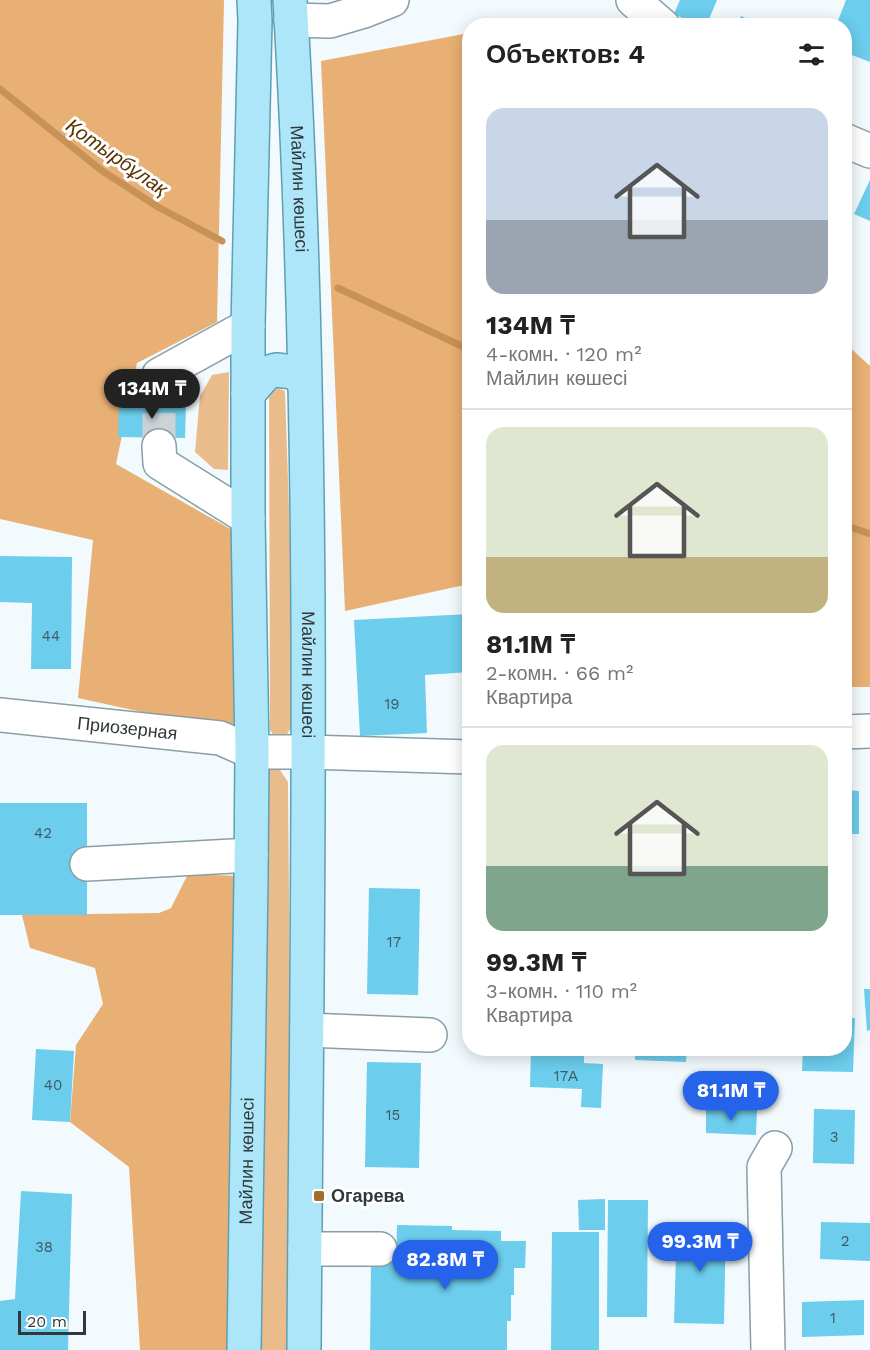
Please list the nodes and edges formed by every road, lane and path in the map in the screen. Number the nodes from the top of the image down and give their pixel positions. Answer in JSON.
{"nodes":[{"id":1,"x":254,"y":0,"type":"edge"},
{"id":2,"x":392,"y":0,"type":"edge"},
{"id":3,"x":633,"y":0,"type":"edge"},
{"id":4,"x":290,"y":10,"type":"edge"},
{"id":5,"x":654,"y":18,"type":"edge"},
{"id":6,"x":852,"y":143,"type":"edge"},
{"id":7,"x":870,"y":151,"type":"edge"},
{"id":8,"x":248,"y":327,"type":"junction"},
{"id":9,"x":304,"y":381,"type":"junction"},
{"id":10,"x":159,"y":389,"type":"tunnel mouth"},
{"id":11,"x":248,"y":394,"type":"junction"},
{"id":12,"x":159,"y":446,"type":"tunnel mouth"},
{"id":13,"x":248,"y":518,"type":"junction"},
{"id":14,"x":0,"y":715,"type":"edge"},
{"id":15,"x":870,"y":731,"type":"edge"},
{"id":16,"x":852,"y":732,"type":"edge"},
{"id":17,"x":252,"y":752,"type":"junction"},
{"id":18,"x":309,"y":752,"type":"junction"},
{"id":19,"x":462,"y":757,"type":"edge"},
{"id":20,"x":251,"y":855,"type":"junction"},
{"id":21,"x":87,"y":864,"type":"dead end"},
{"id":22,"x":306,"y":1030,"type":"junction"},
{"id":23,"x":430,"y":1035,"type":"dead end"},
{"id":24,"x":775,"y":1148,"type":"dead end"},
{"id":25,"x":305,"y":1249,"type":"junction"},
{"id":26,"x":380,"y":1250,"type":"dead end"},
{"id":27,"x":244,"y":1350,"type":"edge"},
{"id":28,"x":304,"y":1350,"type":"edge"},
{"id":29,"x":768,"y":1350,"type":"edge"}],
"edges":[{"from":1,"to":8,"type":"main road","name":"Майлин көшесі"},
{"from":2,"to":4,"type":"street"},
{"from":3,"to":5,"type":"street"},
{"from":4,"to":9,"type":"main road","name":"Майлин көшесі"},
{"from":6,"to":7,"type":"street"},
{"from":8,"to":10,"type":"street"},
{"from":8,"to":11,"type":"main road","name":"Майлин көшесі"},
{"from":9,"to":11,"type":"main road"},
{"from":9,"to":18,"type":"main road","name":"Майлин көшесі"},
{"from":11,"to":13,"type":"main road","name":"Майлин көшесі"},
{"from":12,"to":13,"type":"street"},
{"from":13,"to":17,"type":"main road","name":"Майлин көшесі"},
{"from":14,"to":17,"type":"street","name":"Приозерная"},
{"from":15,"to":16,"type":"street"},
{"from":17,"to":18,"type":"street"},
{"from":17,"to":20,"type":"main road","name":"Майлин көшесі"},
{"from":18,"to":19,"type":"street"},
{"from":18,"to":22,"type":"main road","name":"Майлин көшесі"},
{"from":20,"to":21,"type":"street"},
{"from":20,"to":27,"type":"main road","name":"Майлин көшесі"},
{"from":22,"to":23,"type":"street"},
{"from":22,"to":25,"type":"main road","name":"Майлин көшесі"},
{"from":24,"to":29,"type":"street"},
{"from":25,"to":26,"type":"street"},
{"from":25,"to":28,"type":"main road","name":"Майлин көшесі"}]}
